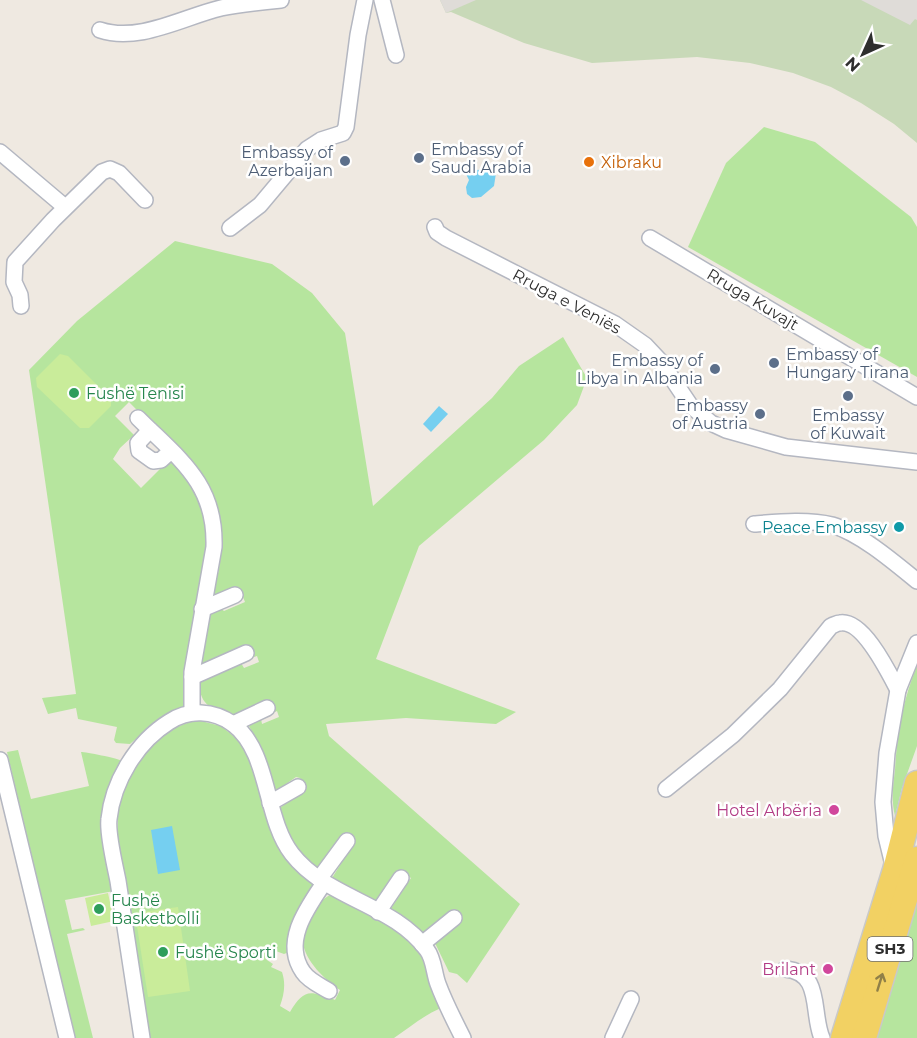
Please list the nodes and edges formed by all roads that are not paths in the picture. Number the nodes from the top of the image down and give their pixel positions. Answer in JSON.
{"nodes":[{"id":1,"x":281,"y":0,"type":"edge"},
{"id":2,"x":365,"y":0,"type":"edge"},
{"id":3,"x":382,"y":0,"type":"edge"},
{"id":4,"x":100,"y":30,"type":"dead end"},
{"id":5,"x":396,"y":55,"type":"dead end"},
{"id":6,"x":0,"y":152,"type":"edge"},
{"id":7,"x":145,"y":200,"type":"dead end"},
{"id":8,"x":65,"y":207,"type":"junction"},
{"id":9,"x":435,"y":227,"type":"dead end"},
{"id":10,"x":230,"y":228,"type":"dead end"},
{"id":11,"x":650,"y":238,"type":"dead end"},
{"id":12,"x":21,"y":306,"type":"dead end"},
{"id":13,"x":917,"y":397,"type":"edge"},
{"id":14,"x":138,"y":418,"type":"dead end"},
{"id":15,"x":150,"y":430,"type":"junction"},
{"id":16,"x":171,"y":451,"type":"junction"},
{"id":17,"x":917,"y":462,"type":"edge"},
{"id":18,"x":754,"y":524,"type":"dead end"},
{"id":19,"x":917,"y":581,"type":"edge"},
{"id":20,"x":235,"y":595,"type":"dead end"},
{"id":21,"x":202,"y":609,"type":"junction"},
{"id":22,"x":917,"y":643,"type":"edge"},
{"id":23,"x":246,"y":653,"type":"dead end"},
{"id":24,"x":192,"y":677,"type":"junction"},
{"id":25,"x":898,"y":690,"type":"junction"},
{"id":26,"x":267,"y":708,"type":"dead end"},
{"id":27,"x":192,"y":713,"type":"junction"},
{"id":28,"x":233,"y":724,"type":"junction"},
{"id":29,"x":0,"y":760,"type":"edge"},
{"id":30,"x":917,"y":783,"type":"edge"},
{"id":31,"x":298,"y":787,"type":"dead end"},
{"id":32,"x":666,"y":789,"type":"dead end"},
{"id":33,"x":270,"y":803,"type":"junction"},
{"id":34,"x":347,"y":841,"type":"dead end"},
{"id":35,"x":917,"y":860,"type":"edge"},
{"id":36,"x":895,"y":870,"type":"junction"},
{"id":37,"x":401,"y":878,"type":"dead end"},
{"id":38,"x":321,"y":881,"type":"junction"},
{"id":39,"x":378,"y":912,"type":"junction"},
{"id":40,"x":454,"y":918,"type":"dead end"},
{"id":41,"x":422,"y":944,"type":"junction"},
{"id":42,"x":785,"y":969,"type":"dead end"},
{"id":43,"x":329,"y":992,"type":"dead end"},
{"id":44,"x":631,"y":999,"type":"dead end"},
{"id":45,"x":65,"y":1037,"type":"edge"},
{"id":46,"x":142,"y":1038,"type":"edge"},
{"id":47,"x":463,"y":1038,"type":"edge"},
{"id":48,"x":613,"y":1038,"type":"edge"},
{"id":49,"x":822,"y":1038,"type":"edge"},
{"id":50,"x":843,"y":1038,"type":"edge"},
{"id":51,"x":864,"y":1038,"type":"edge"}],
"edges":[{"from":1,"to":4,"type":"street"},
{"from":2,"to":10,"type":"street"},
{"from":3,"to":5,"type":"street"},
{"from":6,"to":8,"type":"street"},
{"from":7,"to":8,"type":"street"},
{"from":8,"to":12,"type":"street"},
{"from":9,"to":17,"type":"street","name":"Rruga e Veniës"},
{"from":11,"to":13,"type":"street","name":"Rruga Kuvajt"},
{"from":14,"to":15,"type":"street"},
{"from":15,"to":16,"type":"street"},
{"from":15,"to":16,"type":"street"},
{"from":16,"to":21,"type":"street"},
{"from":18,"to":19,"type":"street"},
{"from":20,"to":21,"type":"street"},
{"from":21,"to":24,"type":"street"},
{"from":22,"to":25,"type":"street"},
{"from":23,"to":24,"type":"street"},
{"from":24,"to":27,"type":"street"},
{"from":25,"to":32,"type":"street"},
{"from":25,"to":36,"type":"street"},
{"from":26,"to":28,"type":"street"},
{"from":27,"to":28,"type":"street"},
{"from":27,"to":46,"type":"street"},
{"from":28,"to":33,"type":"street"},
{"from":29,"to":45,"type":"street"},
{"from":30,"to":36,"type":"main road","number":"SH3"},
{"from":31,"to":33,"type":"street"},
{"from":33,"to":38,"type":"street"},
{"from":34,"to":38,"type":"street"},
{"from":51,"to":35,"type":"main road","number":"SH3","one_way":true},
{"from":36,"to":50,"type":"main road","number":"SH3"},
{"from":37,"to":39,"type":"street"},
{"from":38,"to":39,"type":"street"},
{"from":38,"to":43,"type":"street"},
{"from":39,"to":41,"type":"street"},
{"from":40,"to":41,"type":"street"},
{"from":41,"to":47,"type":"street"},
{"from":42,"to":49,"type":"street"},
{"from":44,"to":48,"type":"street"}]}
